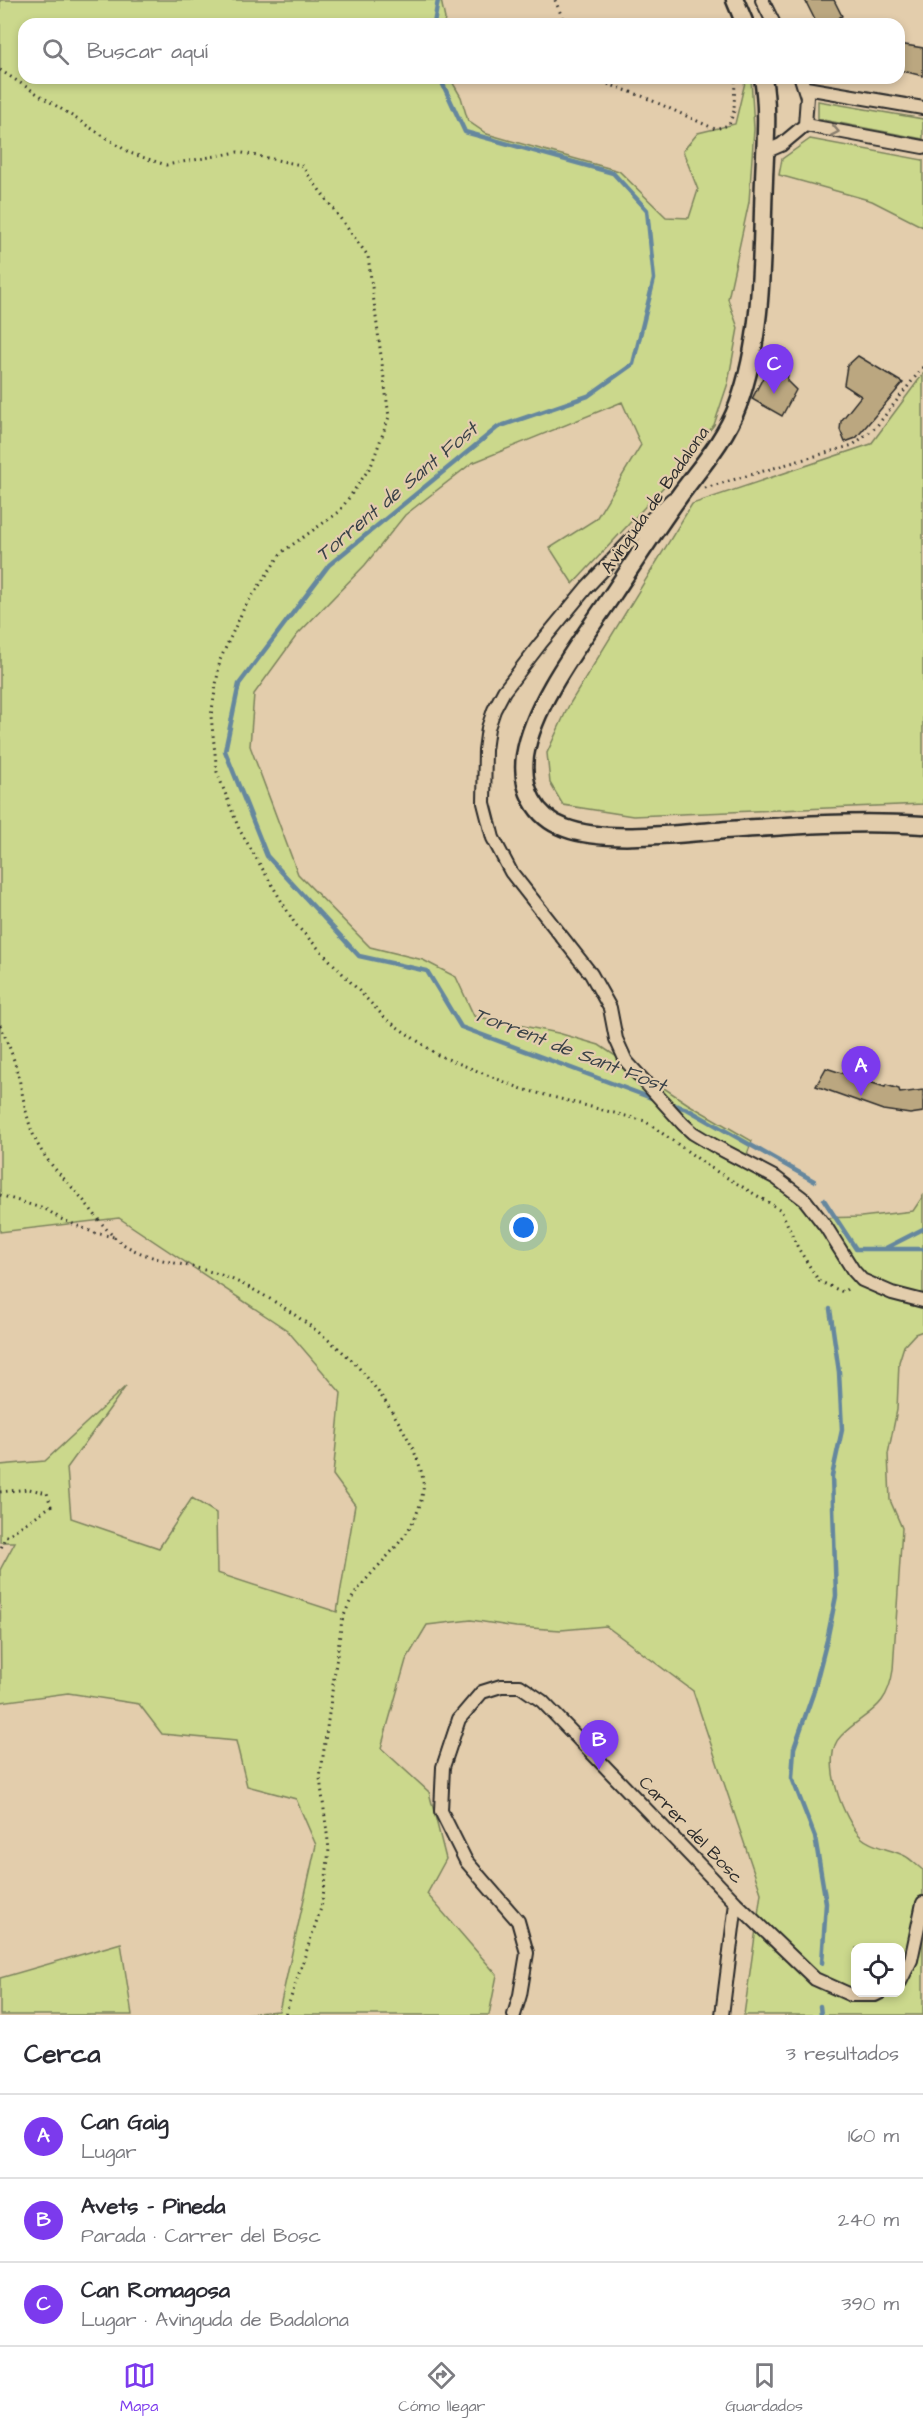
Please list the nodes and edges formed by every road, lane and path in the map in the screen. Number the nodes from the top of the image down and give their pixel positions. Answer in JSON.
{"nodes":[{"id":1,"x":555,"y":0,"type":"edge"},
{"id":2,"x":735,"y":0,"type":"edge"},
{"id":3,"x":762,"y":0,"type":"edge"},
{"id":4,"x":562,"y":18,"type":"edge"},
{"id":5,"x":742,"y":18,"type":"edge"},
{"id":6,"x":771,"y":18,"type":"edge"},
{"id":7,"x":0,"y":70,"type":"edge"},
{"id":8,"x":18,"y":82,"type":"edge"},
{"id":9,"x":22,"y":84,"type":"edge"},
{"id":10,"x":608,"y":84,"type":"edge"},
{"id":11,"x":735,"y":84,"type":"edge"},
{"id":12,"x":764,"y":84,"type":"edge"},
{"id":13,"x":804,"y":84,"type":"edge"},
{"id":14,"x":809,"y":84,"type":"edge"},
{"id":15,"x":923,"y":108,"type":"edge"},
{"id":16,"x":805,"y":125,"type":"junction"},
{"id":17,"x":923,"y":147,"type":"edge"},
{"id":18,"x":765,"y":152,"type":"junction"},
{"id":19,"x":923,"y":367,"type":"edge"},
{"id":20,"x":681,"y":494,"type":"junction"},
{"id":21,"x":923,"y":825,"type":"edge"},
{"id":22,"x":0,"y":1024,"type":"edge"},
{"id":23,"x":0,"y":1195,"type":"edge"},
{"id":24,"x":116,"y":1238,"type":"junction"},
{"id":25,"x":862,"y":1281,"type":"junction"},
{"id":26,"x":923,"y":1301,"type":"edge"},
{"id":27,"x":0,"y":1492,"type":"edge"},
{"id":28,"x":0,"y":1551,"type":"edge"},
{"id":29,"x":736,"y":1903,"type":"junction"},
{"id":30,"x":923,"y":1903,"type":"edge"},
{"id":31,"x":905,"y":1973,"type":"edge"},
{"id":32,"x":851,"y":1995,"type":"edge"},
{"id":33,"x":285,"y":2015,"type":"edge"},
{"id":34,"x":514,"y":2015,"type":"edge"},
{"id":35,"x":722,"y":2015,"type":"edge"}],
"edges":[{"from":1,"to":4,"type":"path"},
{"from":2,"to":5,"type":"street"},
{"from":3,"to":6,"type":"street"},
{"from":7,"to":8,"type":"path"},
{"from":9,"to":25,"type":"path"},
{"from":10,"to":11,"type":"path"},
{"from":12,"to":18,"type":"street","name":"Avinguda de Badalona"},
{"from":13,"to":16,"type":"street"},
{"from":14,"to":15,"type":"street"},
{"from":16,"to":17,"type":"street","one_way":true},
{"from":16,"to":18,"type":"street"},
{"from":18,"to":20,"type":"street","name":"Avinguda de Badalona"},
{"from":19,"to":20,"type":"path"},
{"from":20,"to":21,"type":"street","name":"Avinguda de Badalona"},
{"from":20,"to":25,"type":"street"},
{"from":22,"to":24,"type":"path"},
{"from":23,"to":24,"type":"path"},
{"from":24,"to":33,"type":"path"},
{"from":25,"to":26,"type":"street"},
{"from":27,"to":28,"type":"path"},
{"from":29,"to":32,"type":"street","name":"Carrer del Bosc"},
{"from":29,"to":34,"type":"street","name":"Carrer del Bosc"},
{"from":29,"to":35,"type":"street"},
{"from":30,"to":31,"type":"street"}]}
